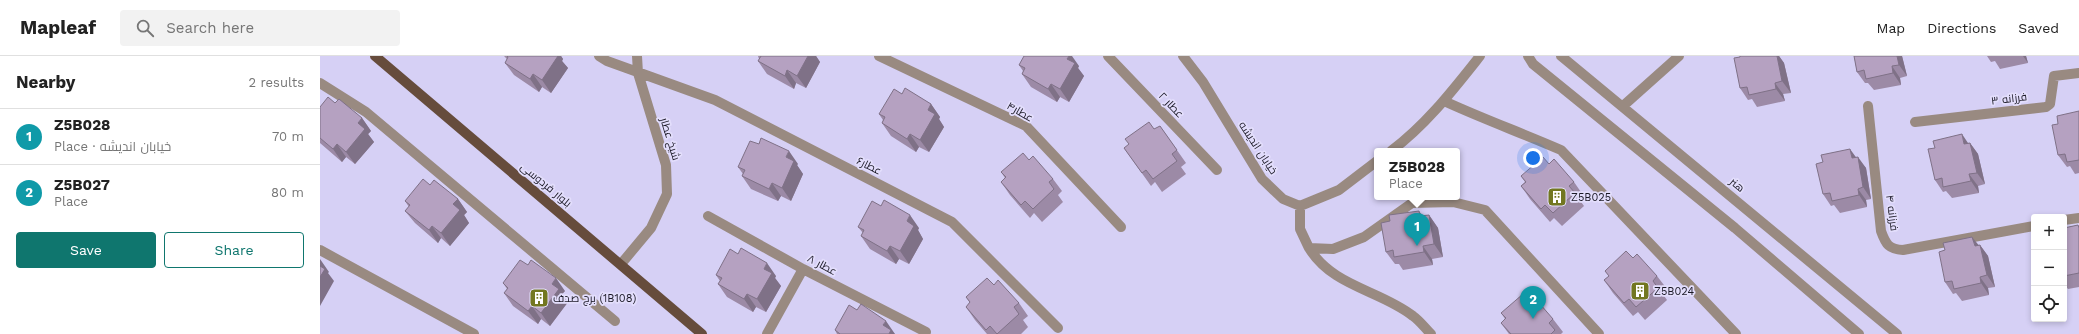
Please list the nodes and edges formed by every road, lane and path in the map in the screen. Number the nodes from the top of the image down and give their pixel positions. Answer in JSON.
{"nodes":[{"id":1,"x":375,"y":56,"type":"edge"},
{"id":2,"x":599,"y":56,"type":"edge"},
{"id":3,"x":637,"y":56,"type":"edge"},
{"id":4,"x":879,"y":56,"type":"edge"},
{"id":5,"x":1108,"y":56,"type":"edge"},
{"id":6,"x":1184,"y":56,"type":"edge"},
{"id":7,"x":1480,"y":56,"type":"edge"},
{"id":8,"x":1528,"y":56,"type":"edge"},
{"id":9,"x":1562,"y":56,"type":"edge"},
{"id":10,"x":1680,"y":56,"type":"edge"},
{"id":11,"x":638,"y":73,"type":"junction"},
{"id":12,"x":2079,"y":73,"type":"edge"},
{"id":13,"x":320,"y":83,"type":"edge"},
{"id":14,"x":1444,"y":101,"type":"junction"},
{"id":15,"x":1623,"y":106,"type":"junction"},
{"id":16,"x":1868,"y":106,"type":"dead end"},
{"id":17,"x":1915,"y":122,"type":"dead end"},
{"id":18,"x":1395,"y":148,"type":"edge"},
{"id":19,"x":1374,"y":163,"type":"edge"},
{"id":20,"x":1217,"y":170,"type":"dead end"},
{"id":21,"x":1300,"y":206,"type":"junction"},
{"id":22,"x":708,"y":216,"type":"dead end"},
{"id":23,"x":2079,"y":218,"type":"edge"},
{"id":24,"x":2067,"y":220,"type":"edge"},
{"id":25,"x":1121,"y":227,"type":"dead end"},
{"id":26,"x":2031,"y":227,"type":"edge"},
{"id":27,"x":1309,"y":248,"type":"junction"},
{"id":28,"x":320,"y":250,"type":"edge"},
{"id":29,"x":621,"y":264,"type":"junction"},
{"id":30,"x":803,"y":268,"type":"junction"},
{"id":31,"x":615,"y":321,"type":"dead end"},
{"id":32,"x":1058,"y":328,"type":"dead end"},
{"id":33,"x":926,"y":332,"type":"dead end"},
{"id":34,"x":474,"y":334,"type":"edge"},
{"id":35,"x":702,"y":334,"type":"edge"},
{"id":36,"x":767,"y":334,"type":"edge"},
{"id":37,"x":1431,"y":334,"type":"edge"},
{"id":38,"x":1599,"y":334,"type":"edge"},
{"id":39,"x":1736,"y":334,"type":"edge"},
{"id":40,"x":1859,"y":334,"type":"edge"},
{"id":41,"x":1897,"y":334,"type":"edge"}],
"edges":[{"from":1,"to":29,"type":"main road","name":"بلوار فردوسی"},
{"from":2,"to":11,"type":"street","name":"عطار۶"},
{"from":3,"to":11,"type":"street","name":"شیخ عطار"},
{"from":4,"to":25,"type":"street","name":"عطار۴"},
{"from":5,"to":20,"type":"street","name":"عطار ۲"},
{"from":6,"to":21,"type":"street","name":"خیابان اندیشه"},
{"from":7,"to":14,"type":"street"},
{"from":8,"to":40,"type":"street"},
{"from":9,"to":15,"type":"street","name":"هنر"},
{"from":10,"to":15,"type":"street"},
{"from":11,"to":29,"type":"street","name":"شیخ عطار"},
{"from":11,"to":32,"type":"street","name":"عطار۶"},
{"from":12,"to":17,"type":"street","name":"فرزانه ۳"},
{"from":13,"to":31,"type":"street"},
{"from":14,"to":18,"type":"street"},
{"from":14,"to":39,"type":"street"},
{"from":15,"to":41,"type":"street","name":"هنر"},
{"from":16,"to":26,"type":"street","name":"فرزانه ۴"},
{"from":19,"to":21,"type":"street"},
{"from":21,"to":27,"type":"street"},
{"from":22,"to":30,"type":"street","name":"عطار ۸"},
{"from":23,"to":24,"type":"street"},
{"from":27,"to":37,"type":"street"},
{"from":27,"to":38,"type":"street"},
{"from":28,"to":34,"type":"street"},
{"from":29,"to":35,"type":"main road","name":"بلوار فردوسی"},
{"from":30,"to":33,"type":"street","name":"عطار ۸"},
{"from":30,"to":36,"type":"street"}]}
